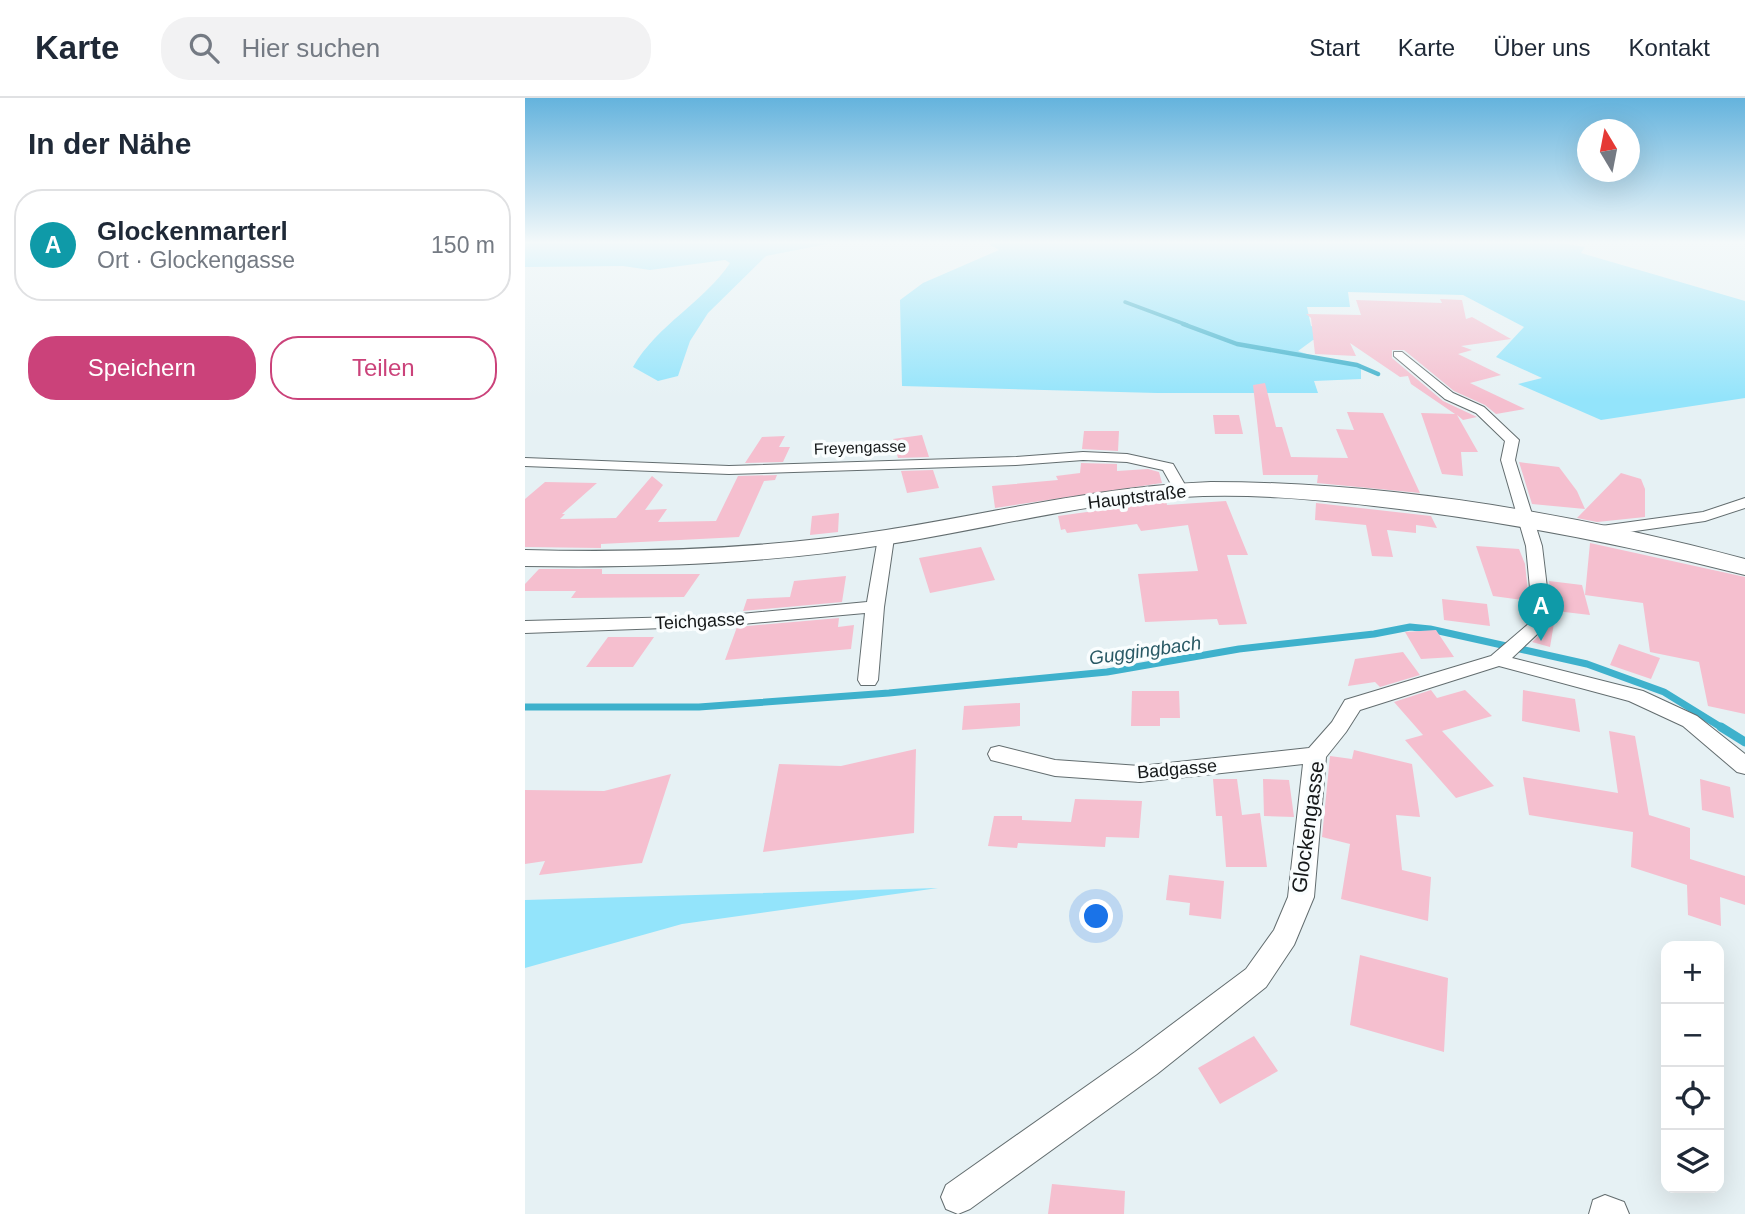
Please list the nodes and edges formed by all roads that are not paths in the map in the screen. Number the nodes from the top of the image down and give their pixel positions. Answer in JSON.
{"nodes":[{"id":1,"x":1398,"y":354,"type":"dead end"},
{"id":2,"x":525,"y":462,"type":"edge"},
{"id":3,"x":1181,"y":491,"type":"junction"},
{"id":4,"x":1745,"y":503,"type":"edge"},
{"id":5,"x":1526,"y":519,"type":"junction"},
{"id":6,"x":1594,"y":532,"type":"junction"},
{"id":7,"x":885,"y":538,"type":"junction"},
{"id":8,"x":525,"y":558,"type":"edge"},
{"id":9,"x":1745,"y":567,"type":"edge"},
{"id":10,"x":875,"y":607,"type":"junction"},
{"id":11,"x":525,"y":626,"type":"edge"},
{"id":12,"x":1506,"y":653,"type":"junction"},
{"id":13,"x":868,"y":680,"type":"dead end"},
{"id":14,"x":999,"y":754,"type":"dead end"},
{"id":15,"x":1315,"y":755,"type":"junction"},
{"id":16,"x":1745,"y":766,"type":"edge"},
{"id":17,"x":958,"y":1197,"type":"dead end"}],
"edges":[{"from":1,"to":5,"type":"street"},
{"from":2,"to":3,"type":"street","name":"Freyengasse"},
{"from":3,"to":5,"type":"main road","name":"Hauptstraße"},
{"from":3,"to":7,"type":"main road","name":"Hauptstraße"},
{"from":4,"to":6,"type":"street"},
{"from":5,"to":6,"type":"main road","name":"Hauptstraße"},
{"from":5,"to":12,"type":"street","name":"Glockengasse"},
{"from":6,"to":9,"type":"main road","name":"Hauptstraße"},
{"from":7,"to":8,"type":"main road","name":"Hauptstraße"},
{"from":7,"to":10,"type":"street"},
{"from":10,"to":11,"type":"street","name":"Teichgasse"},
{"from":10,"to":13,"type":"street"},
{"from":12,"to":15,"type":"street","name":"Glockengasse"},
{"from":12,"to":16,"type":"street"},
{"from":14,"to":15,"type":"street","name":"Badgasse"},
{"from":15,"to":17,"type":"street","name":"Glockengasse"}]}
